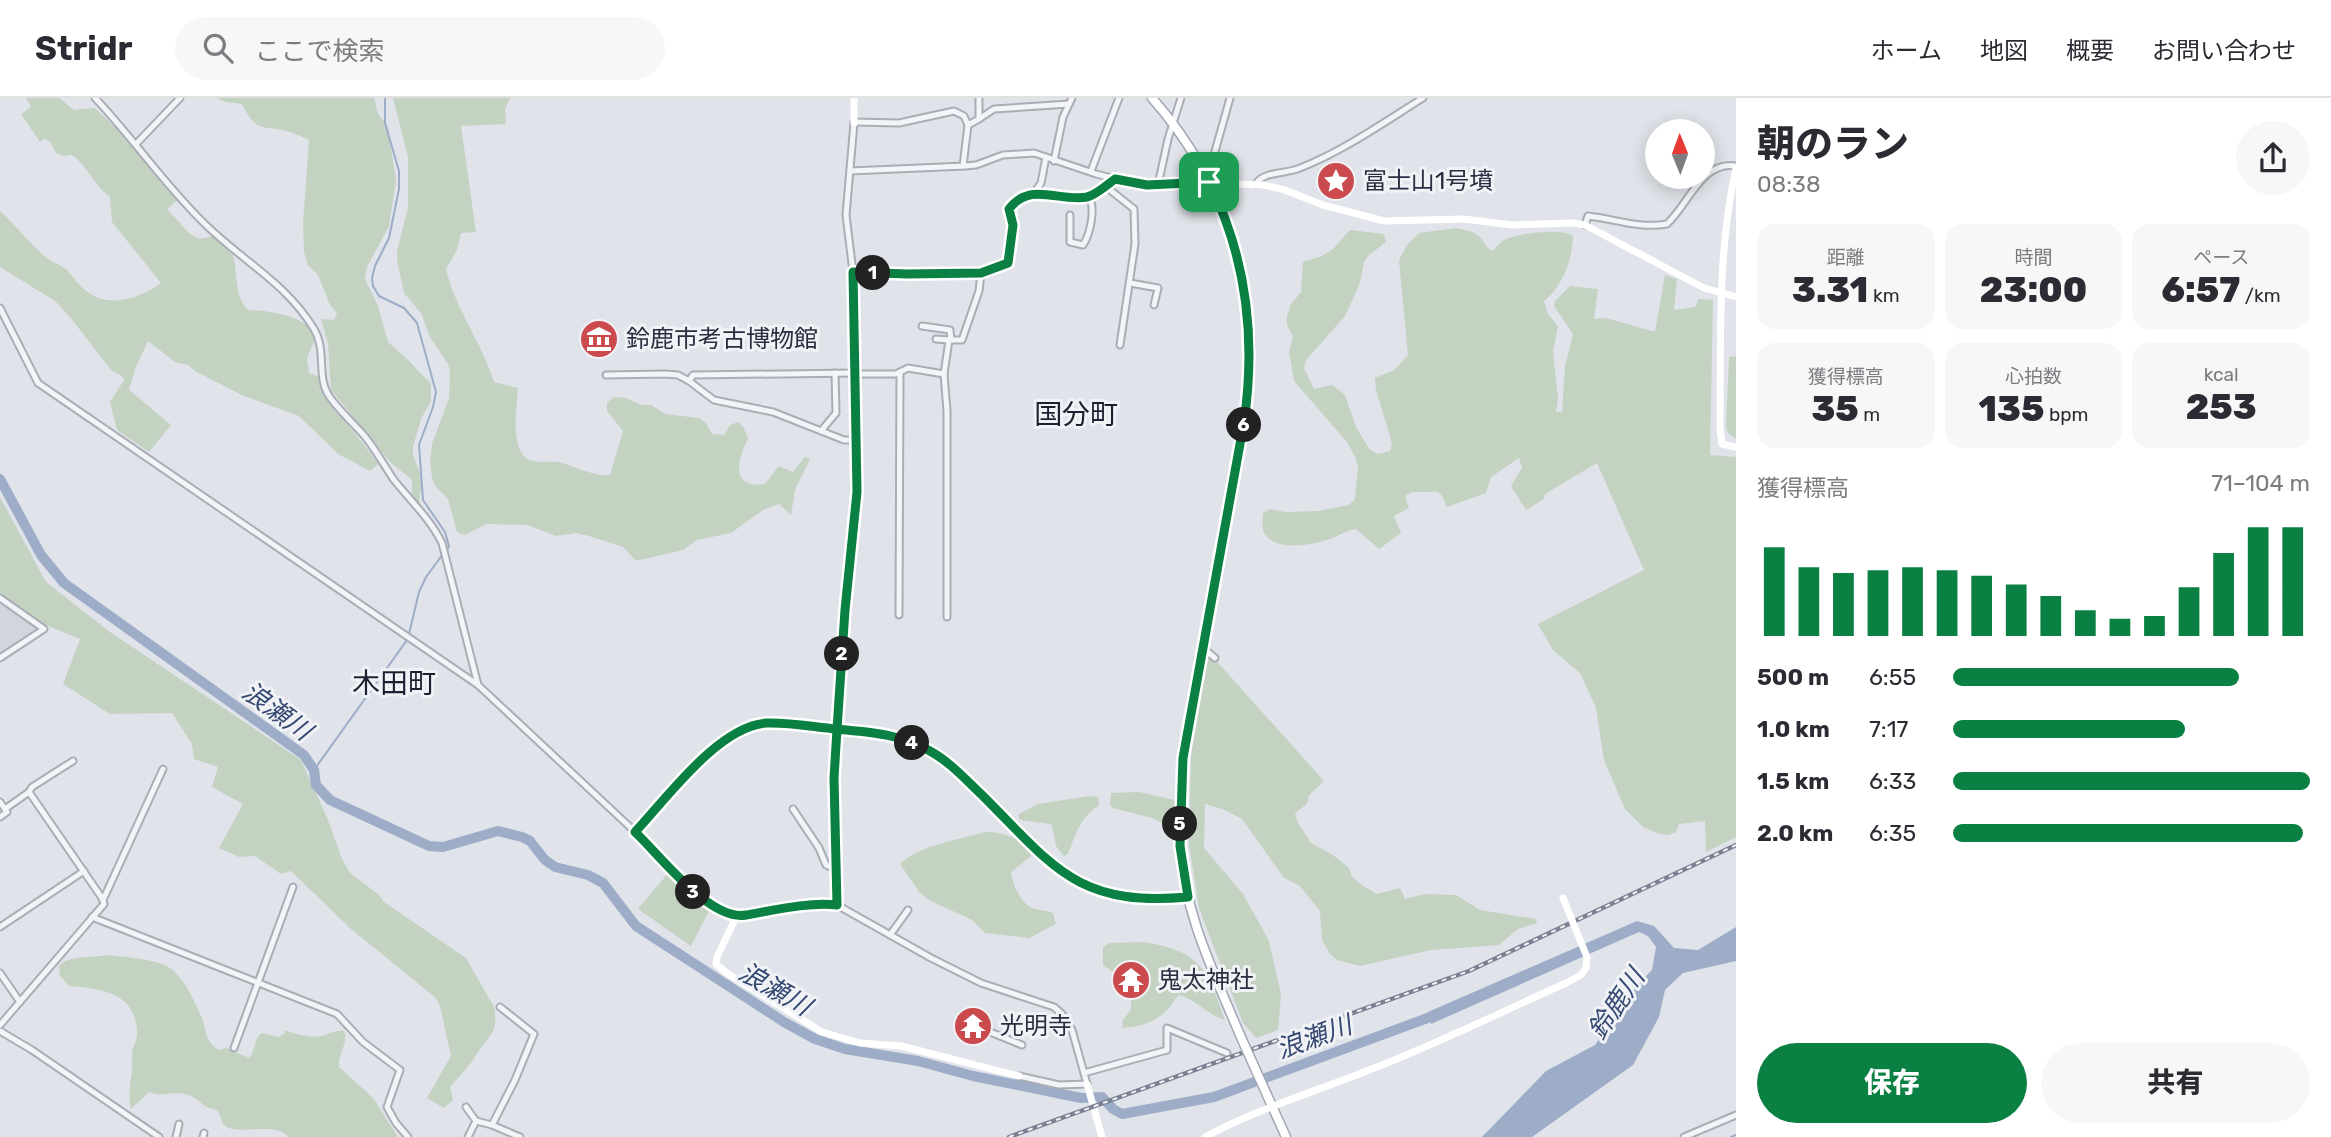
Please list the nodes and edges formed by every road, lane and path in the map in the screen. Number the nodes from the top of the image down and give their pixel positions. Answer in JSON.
{"nodes":[{"id":1,"x":95,"y":98,"type":"edge"},
{"id":2,"x":180,"y":98,"type":"edge"},
{"id":3,"x":854,"y":98,"type":"edge"},
{"id":4,"x":979,"y":98,"type":"edge"},
{"id":5,"x":1119,"y":98,"type":"edge"},
{"id":6,"x":1152,"y":98,"type":"edge"},
{"id":7,"x":1181,"y":98,"type":"edge"},
{"id":8,"x":1230,"y":98,"type":"edge"},
{"id":9,"x":1423,"y":98,"type":"edge"},
{"id":10,"x":1070,"y":101,"type":"edge"},
{"id":11,"x":1057,"y":106,"type":"junction"},
{"id":12,"x":1063,"y":117,"type":"junction"},
{"id":13,"x":979,"y":119,"type":"junction"},
{"id":14,"x":854,"y":122,"type":"junction"},
{"id":15,"x":1173,"y":123,"type":"junction"},
{"id":16,"x":968,"y":125,"type":"junction"},
{"id":17,"x":136,"y":143,"type":"junction"},
{"id":18,"x":1046,"y":157,"type":"junction"},
{"id":19,"x":1054,"y":161,"type":"junction"},
{"id":20,"x":963,"y":166,"type":"junction"},
{"id":21,"x":1736,"y":167,"type":"edge"},
{"id":22,"x":1203,"y":169,"type":"junction"},
{"id":23,"x":850,"y":171,"type":"junction"},
{"id":24,"x":1091,"y":172,"type":"junction"},
{"id":25,"x":1115,"y":179,"type":"junction"},
{"id":26,"x":1183,"y":182,"type":"joint"},
{"id":27,"x":1209,"y":182,"type":"junction"},
{"id":28,"x":1256,"y":184,"type":"junction"},
{"id":29,"x":1158,"y":185,"type":"junction"},
{"id":30,"x":1105,"y":186,"type":"junction"},
{"id":31,"x":1033,"y":194,"type":"junction"},
{"id":32,"x":1089,"y":197,"type":"junction"},
{"id":33,"x":1070,"y":215,"type":"dead end"},
{"id":34,"x":1586,"y":225,"type":"junction"},
{"id":35,"x":853,"y":272,"type":"junction"},
{"id":36,"x":981,"y":273,"type":"junction"},
{"id":37,"x":1130,"y":283,"type":"junction"},
{"id":38,"x":1722,"y":295,"type":"junction"},
{"id":39,"x":1736,"y":297,"type":"edge"},
{"id":40,"x":1154,"y":305,"type":"dead end"},
{"id":41,"x":0,"y":308,"type":"edge"},
{"id":42,"x":922,"y":326,"type":"dead end"},
{"id":43,"x":936,"y":339,"type":"dead end"},
{"id":44,"x":950,"y":340,"type":"junction"},
{"id":45,"x":1120,"y":345,"type":"dead end"},
{"id":46,"x":900,"y":372,"type":"junction"},
{"id":47,"x":835,"y":373,"type":"junction"},
{"id":48,"x":855,"y":374,"type":"junction"},
{"id":49,"x":944,"y":374,"type":"junction"},
{"id":50,"x":606,"y":375,"type":"dead end"},
{"id":51,"x":689,"y":381,"type":"junction"},
{"id":52,"x":821,"y":431,"type":"junction"},
{"id":53,"x":856,"y":440,"type":"junction"},
{"id":54,"x":1736,"y":447,"type":"edge"},
{"id":55,"x":0,"y":598,"type":"edge"},
{"id":56,"x":899,"y":615,"type":"dead end"},
{"id":57,"x":947,"y":617,"type":"dead end"},
{"id":58,"x":1202,"y":647,"type":"junction"},
{"id":59,"x":0,"y":658,"type":"edge"},
{"id":60,"x":1215,"y":658,"type":"dead end"},
{"id":61,"x":478,"y":685,"type":"junction"},
{"id":62,"x":837,"y":729,"type":"junction"},
{"id":63,"x":73,"y":761,"type":"dead end"},
{"id":64,"x":163,"y":769,"type":"dead end"},
{"id":65,"x":29,"y":792,"type":"junction"},
{"id":66,"x":0,"y":802,"type":"edge"},
{"id":67,"x":5,"y":809,"type":"junction"},
{"id":68,"x":793,"y":809,"type":"dead end"},
{"id":69,"x":0,"y":817,"type":"edge"},
{"id":70,"x":635,"y":832,"type":"junction"},
{"id":71,"x":838,"y":870,"type":"junction"},
{"id":72,"x":84,"y":872,"type":"junction"},
{"id":73,"x":293,"y":887,"type":"dead end"},
{"id":74,"x":1188,"y":897,"type":"junction"},
{"id":75,"x":1563,"y":898,"type":"dead end"},
{"id":76,"x":103,"y":900,"type":"junction"},
{"id":77,"x":837,"y":905,"type":"junction"},
{"id":78,"x":908,"y":910,"type":"dead end"},
{"id":79,"x":737,"y":915,"type":"junction"},
{"id":80,"x":92,"y":917,"type":"junction"},
{"id":81,"x":0,"y":927,"type":"edge"},
{"id":82,"x":890,"y":934,"type":"junction"},
{"id":83,"x":0,"y":973,"type":"edge"},
{"id":84,"x":258,"y":982,"type":"junction"},
{"id":85,"x":20,"y":1002,"type":"junction"},
{"id":86,"x":500,"y":1007,"type":"dead end"},
{"id":87,"x":0,"y":1025,"type":"edge"},
{"id":88,"x":0,"y":1031,"type":"edge"},
{"id":89,"x":990,"y":1032,"type":"dead end"},
{"id":90,"x":1022,"y":1045,"type":"dead end"},
{"id":91,"x":234,"y":1048,"type":"dead end"},
{"id":92,"x":1227,"y":1053,"type":"dead end"},
{"id":93,"x":1084,"y":1073,"type":"junction"},
{"id":94,"x":1019,"y":1076,"type":"joint"},
{"id":95,"x":1087,"y":1084,"type":"junction"},
{"id":96,"x":466,"y":1107,"type":"dead end"},
{"id":97,"x":1272,"y":1107,"type":"junction"},
{"id":98,"x":1736,"y":1115,"type":"edge"},
{"id":99,"x":475,"y":1121,"type":"junction"},
{"id":100,"x":179,"y":1124,"type":"dead end"},
{"id":101,"x":492,"y":1125,"type":"junction"},
{"id":102,"x":159,"y":1137,"type":"edge"},
{"id":103,"x":176,"y":1137,"type":"edge"},
{"id":104,"x":408,"y":1137,"type":"edge"},
{"id":105,"x":468,"y":1137,"type":"edge"},
{"id":106,"x":520,"y":1137,"type":"edge"},
{"id":107,"x":1102,"y":1137,"type":"edge"},
{"id":108,"x":1205,"y":1137,"type":"edge"},
{"id":109,"x":1286,"y":1137,"type":"edge"},
{"id":110,"x":1684,"y":1137,"type":"edge"}],
"edges":[{"from":1,"to":17,"type":"street"},
{"from":2,"to":17,"type":"street"},
{"from":3,"to":14,"type":"street"},
{"from":4,"to":13,"type":"street"},
{"from":5,"to":24,"type":"street"},
{"from":6,"to":15,"type":"main road"},
{"from":7,"to":15,"type":"street"},
{"from":8,"to":22,"type":"street"},
{"from":9,"to":28,"type":"street"},
{"from":10,"to":11,"type":"street"},
{"from":10,"to":12,"type":"street"},
{"from":11,"to":12,"type":"street"},
{"from":11,"to":13,"type":"street"},
{"from":12,"to":19,"type":"street"},
{"from":13,"to":16,"type":"street"},
{"from":14,"to":16,"type":"street"},
{"from":14,"to":23,"type":"street"},
{"from":15,"to":22,"type":"main road"},
{"from":15,"to":29,"type":"street"},
{"from":16,"to":20,"type":"street"},
{"from":17,"to":61,"type":"street"},
{"from":18,"to":19,"type":"street"},
{"from":18,"to":20,"type":"street"},
{"from":18,"to":31,"type":"street"},
{"from":19,"to":24,"type":"street"},
{"from":20,"to":23,"type":"street"},
{"from":21,"to":34,"type":"street"},
{"from":21,"to":38,"type":"street"},
{"from":22,"to":27,"type":"main road"},
{"from":23,"to":35,"type":"street"},
{"from":24,"to":25,"type":"street"},
{"from":25,"to":29,"type":"street"},
{"from":25,"to":30,"type":"street"},
{"from":26,"to":27,"type":"street"},
{"from":26,"to":29,"type":"street"},
{"from":27,"to":28,"type":"street"},
{"from":27,"to":58,"type":"main road"},
{"from":28,"to":34,"type":"street"},
{"from":30,"to":32,"type":"street"},
{"from":30,"to":37,"type":"street"},
{"from":31,"to":32,"type":"street"},
{"from":31,"to":36,"type":"street"},
{"from":32,"to":33,"type":"street"},
{"from":34,"to":38,"type":"street"},
{"from":35,"to":36,"type":"street"},
{"from":35,"to":48,"type":"street"},
{"from":36,"to":44,"type":"street"},
{"from":37,"to":40,"type":"street"},
{"from":37,"to":45,"type":"street"},
{"from":38,"to":39,"type":"street"},
{"from":38,"to":54,"type":"street"},
{"from":41,"to":61,"type":"street"},
{"from":42,"to":44,"type":"street"},
{"from":43,"to":44,"type":"street"},
{"from":44,"to":49,"type":"street"},
{"from":46,"to":48,"type":"street"},
{"from":46,"to":49,"type":"street"},
{"from":46,"to":56,"type":"street"},
{"from":47,"to":48,"type":"street"},
{"from":47,"to":51,"type":"street"},
{"from":47,"to":52,"type":"street"},
{"from":48,"to":53,"type":"street"},
{"from":49,"to":57,"type":"street"},
{"from":50,"to":51,"type":"street"},
{"from":51,"to":52,"type":"street"},
{"from":52,"to":53,"type":"street"},
{"from":53,"to":62,"type":"street"},
{"from":55,"to":59,"type":"street"},
{"from":58,"to":60,"type":"street"},
{"from":58,"to":74,"type":"main road"},
{"from":61,"to":70,"type":"street"},
{"from":62,"to":70,"type":"street"},
{"from":62,"to":71,"type":"street"},
{"from":62,"to":74,"type":"street"},
{"from":63,"to":65,"type":"street"},
{"from":64,"to":76,"type":"street"},
{"from":65,"to":67,"type":"street"},
{"from":65,"to":72,"type":"street"},
{"from":66,"to":67,"type":"street"},
{"from":67,"to":69,"type":"street"},
{"from":68,"to":71,"type":"street"},
{"from":70,"to":79,"type":"street"},
{"from":71,"to":77,"type":"street"},
{"from":72,"to":76,"type":"street"},
{"from":72,"to":81,"type":"street"},
{"from":73,"to":84,"type":"street"},
{"from":74,"to":97,"type":"main road","bridge":true},
{"from":75,"to":97,"type":"street","bridge":true},
{"from":76,"to":80,"type":"street"},
{"from":77,"to":79,"type":"street"},
{"from":77,"to":82,"type":"street"},
{"from":78,"to":82,"type":"street"},
{"from":79,"to":94,"type":"street"},
{"from":80,"to":84,"type":"street"},
{"from":80,"to":85,"type":"street"},
{"from":82,"to":93,"type":"street"},
{"from":83,"to":85,"type":"street"},
{"from":84,"to":91,"type":"street"},
{"from":84,"to":104,"type":"street"},
{"from":85,"to":87,"type":"street"},
{"from":86,"to":101,"type":"street"},
{"from":88,"to":102,"type":"street"},
{"from":89,"to":90,"type":"street"},
{"from":92,"to":93,"type":"street"},
{"from":93,"to":95,"type":"street"},
{"from":94,"to":95,"type":"street"},
{"from":95,"to":107,"type":"street"},
{"from":96,"to":99,"type":"street"},
{"from":97,"to":108,"type":"street"},
{"from":97,"to":109,"type":"main road"},
{"from":98,"to":110,"type":"street"},
{"from":99,"to":101,"type":"street"},
{"from":99,"to":105,"type":"street"},
{"from":100,"to":103,"type":"street"},
{"from":101,"to":106,"type":"street"}]}
